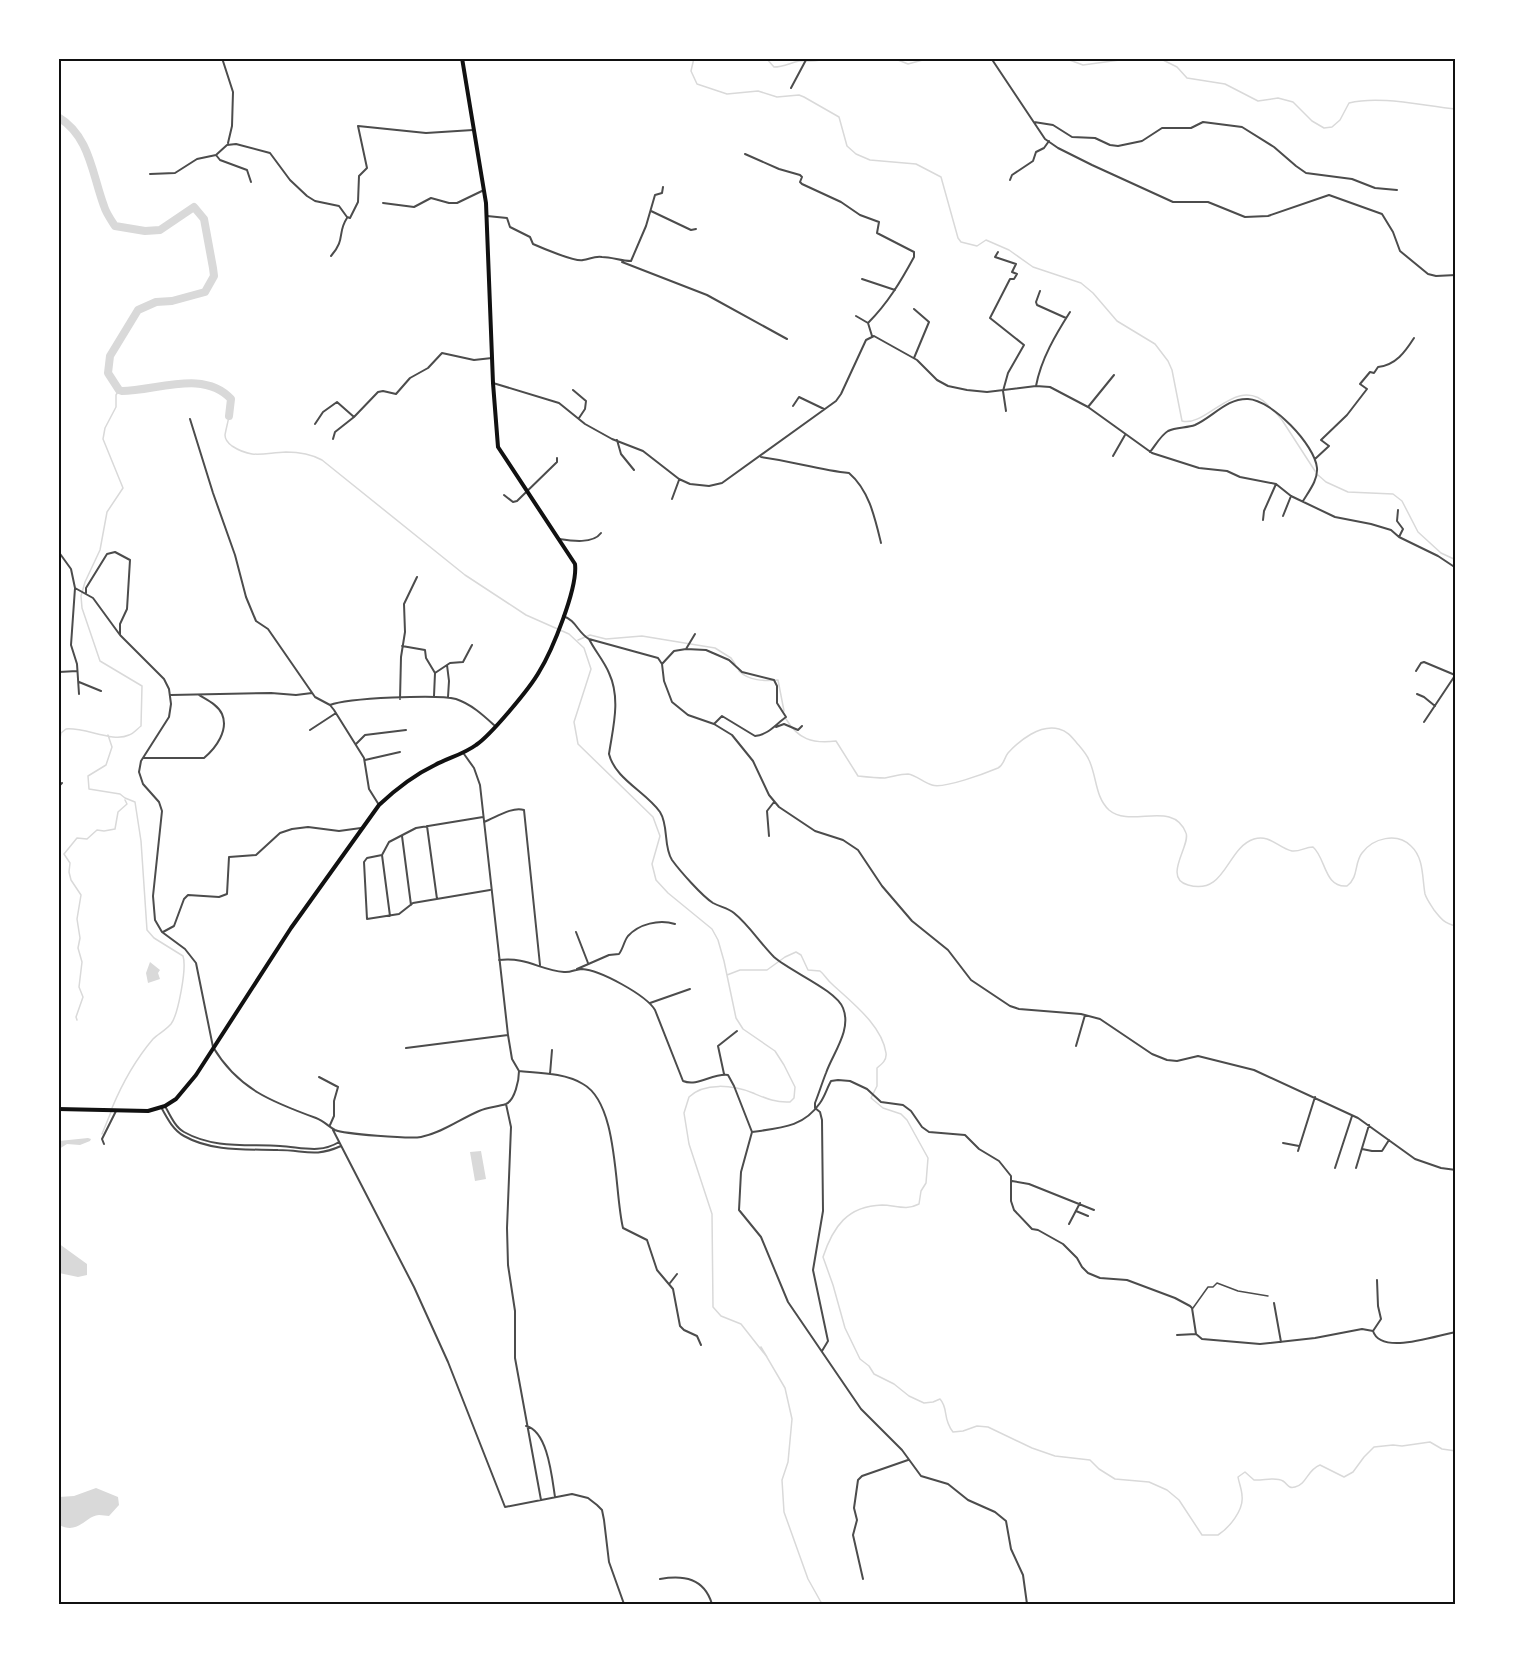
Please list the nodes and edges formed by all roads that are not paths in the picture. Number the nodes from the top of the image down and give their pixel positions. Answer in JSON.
{"nodes":[{"id":1,"x":222,"y":58,"type":"edge"},
{"id":2,"x":462,"y":58,"type":"edge"},
{"id":3,"x":807,"y":58,"type":"edge"},
{"id":4,"x":911,"y":58,"type":"edge"},
{"id":5,"x":916,"y":58,"type":"edge"},
{"id":6,"x":991,"y":58,"type":"edge"},
{"id":7,"x":791,"y":88,"type":"dead end"},
{"id":8,"x":1034,"y":122,"type":"junction"},
{"id":9,"x":473,"y":130,"type":"junction"},
{"id":10,"x":1049,"y":141,"type":"junction"},
{"id":11,"x":227,"y":145,"type":"junction"},
{"id":12,"x":746,"y":154,"type":"dead end"},
{"id":13,"x":216,"y":155,"type":"junction"},
{"id":14,"x":150,"y":174,"type":"dead end"},
{"id":15,"x":1010,"y":180,"type":"dead end"},
{"id":16,"x":251,"y":182,"type":"dead end"},
{"id":17,"x":663,"y":187,"type":"dead end"},
{"id":18,"x":484,"y":190,"type":"junction"},
{"id":19,"x":1397,"y":190,"type":"dead end"},
{"id":20,"x":383,"y":203,"type":"dead end"},
{"id":21,"x":651,"y":211,"type":"junction"},
{"id":22,"x":487,"y":216,"type":"junction"},
{"id":23,"x":347,"y":218,"type":"junction"},
{"id":24,"x":696,"y":229,"type":"dead end"},
{"id":25,"x":998,"y":252,"type":"dead end"},
{"id":26,"x":331,"y":256,"type":"dead end"},
{"id":27,"x":620,"y":261,"type":"junction"},
{"id":28,"x":1455,"y":275,"type":"edge"},
{"id":29,"x":862,"y":279,"type":"dead end"},
{"id":30,"x":895,"y":290,"type":"junction"},
{"id":31,"x":1040,"y":291,"type":"dead end"},
{"id":32,"x":914,"y":309,"type":"dead end"},
{"id":33,"x":1070,"y":312,"type":"dead end"},
{"id":34,"x":856,"y":316,"type":"dead end"},
{"id":35,"x":1066,"y":318,"type":"junction"},
{"id":36,"x":868,"y":323,"type":"junction"},
{"id":37,"x":872,"y":336,"type":"junction"},
{"id":38,"x":1414,"y":338,"type":"dead end"},
{"id":39,"x":787,"y":339,"type":"dead end"},
{"id":40,"x":492,"y":358,"type":"junction"},
{"id":41,"x":914,"y":358,"type":"junction"},
{"id":42,"x":1114,"y":375,"type":"dead end"},
{"id":43,"x":493,"y":383,"type":"junction"},
{"id":44,"x":1036,"y":386,"type":"junction"},
{"id":45,"x":573,"y":390,"type":"dead end"},
{"id":46,"x":1003,"y":391,"type":"junction"},
{"id":47,"x":793,"y":406,"type":"dead end"},
{"id":48,"x":1088,"y":406,"type":"junction"},
{"id":49,"x":824,"y":409,"type":"junction"},
{"id":50,"x":1006,"y":411,"type":"dead end"},
{"id":51,"x":354,"y":417,"type":"junction"},
{"id":52,"x":190,"y":419,"type":"dead end"},
{"id":53,"x":578,"y":419,"type":"junction"},
{"id":54,"x":315,"y":424,"type":"dead end"},
{"id":55,"x":1125,"y":434,"type":"junction"},
{"id":56,"x":333,"y":439,"type":"dead end"},
{"id":57,"x":617,"y":440,"type":"junction"},
{"id":58,"x":1150,"y":452,"type":"junction"},
{"id":59,"x":760,"y":456,"type":"junction"},
{"id":60,"x":1113,"y":456,"type":"dead end"},
{"id":61,"x":557,"y":458,"type":"dead end"},
{"id":62,"x":1315,"y":459,"type":"junction"},
{"id":63,"x":634,"y":470,"type":"dead end"},
{"id":64,"x":679,"y":479,"type":"junction"},
{"id":65,"x":1276,"y":484,"type":"junction"},
{"id":66,"x":527,"y":491,"type":"junction"},
{"id":67,"x":504,"y":495,"type":"dead end"},
{"id":68,"x":1291,"y":496,"type":"junction"},
{"id":69,"x":672,"y":499,"type":"dead end"},
{"id":70,"x":1303,"y":501,"type":"junction"},
{"id":71,"x":1398,"y":510,"type":"dead end"},
{"id":72,"x":1283,"y":516,"type":"dead end"},
{"id":73,"x":1263,"y":520,"type":"dead end"},
{"id":74,"x":602,"y":533,"type":"dead end"},
{"id":75,"x":1399,"y":537,"type":"junction"},
{"id":76,"x":560,"y":539,"type":"junction"},
{"id":77,"x":881,"y":543,"type":"dead end"},
{"id":78,"x":58,"y":551,"type":"edge"},
{"id":79,"x":63,"y":558,"type":"junction"},
{"id":80,"x":58,"y":563,"type":"edge"},
{"id":81,"x":1455,"y":568,"type":"edge"},
{"id":82,"x":417,"y":577,"type":"dead end"},
{"id":83,"x":76,"y":589,"type":"junction"},
{"id":84,"x":85,"y":593,"type":"junction"},
{"id":85,"x":563,"y":617,"type":"junction"},
{"id":86,"x":696,"y":634,"type":"dead end"},
{"id":87,"x":120,"y":635,"type":"junction"},
{"id":88,"x":589,"y":639,"type":"junction"},
{"id":89,"x":472,"y":645,"type":"dead end"},
{"id":90,"x":402,"y":646,"type":"junction"},
{"id":91,"x":686,"y":648,"type":"junction"},
{"id":92,"x":447,"y":664,"type":"junction"},
{"id":93,"x":662,"y":664,"type":"junction"},
{"id":94,"x":78,"y":671,"type":"junction"},
{"id":95,"x":1416,"y":671,"type":"dead end"},
{"id":96,"x":59,"y":672,"type":"edge"},
{"id":97,"x":435,"y":673,"type":"junction"},
{"id":98,"x":1455,"y":674,"type":"edge"},
{"id":99,"x":79,"y":682,"type":"junction"},
{"id":100,"x":101,"y":691,"type":"dead end"},
{"id":101,"x":312,"y":693,"type":"junction"},
{"id":102,"x":79,"y":694,"type":"dead end"},
{"id":103,"x":1417,"y":694,"type":"dead end"},
{"id":104,"x":171,"y":695,"type":"junction"},
{"id":105,"x":199,"y":695,"type":"junction"},
{"id":106,"x":434,"y":696,"type":"junction"},
{"id":107,"x":448,"y":697,"type":"junction"},
{"id":108,"x":400,"y":699,"type":"junction"},
{"id":109,"x":330,"y":705,"type":"junction"},
{"id":110,"x":1435,"y":706,"type":"junction"},
{"id":111,"x":336,"y":713,"type":"junction"},
{"id":112,"x":1424,"y":722,"type":"dead end"},
{"id":113,"x":714,"y":724,"type":"junction"},
{"id":114,"x":495,"y":726,"type":"junction"},
{"id":115,"x":802,"y":726,"type":"dead end"},
{"id":116,"x":774,"y":728,"type":"junction"},
{"id":117,"x":310,"y":730,"type":"dead end"},
{"id":118,"x":406,"y":730,"type":"dead end"},
{"id":119,"x":356,"y":744,"type":"junction"},
{"id":120,"x":400,"y":752,"type":"dead end"},
{"id":121,"x":463,"y":752,"type":"junction"},
{"id":122,"x":143,"y":758,"type":"junction"},
{"id":123,"x":365,"y":760,"type":"junction"},
{"id":124,"x":62,"y":783,"type":"dead end"},
{"id":125,"x":58,"y":787,"type":"edge"},
{"id":126,"x":774,"y":802,"type":"junction"},
{"id":127,"x":379,"y":805,"type":"junction"},
{"id":128,"x":483,"y":817,"type":"junction"},
{"id":129,"x":484,"y":822,"type":"junction"},
{"id":130,"x":427,"y":826,"type":"junction"},
{"id":131,"x":361,"y":828,"type":"junction"},
{"id":132,"x":402,"y":836,"type":"junction"},
{"id":133,"x":768,"y":836,"type":"dead end"},
{"id":134,"x":382,"y":855,"type":"junction"},
{"id":135,"x":491,"y":890,"type":"junction"},
{"id":136,"x":436,"y":899,"type":"junction"},
{"id":137,"x":411,"y":905,"type":"junction"},
{"id":138,"x":390,"y":916,"type":"junction"},
{"id":139,"x":675,"y":924,"type":"dead end"},
{"id":140,"x":162,"y":932,"type":"junction"},
{"id":141,"x":576,"y":932,"type":"dead end"},
{"id":142,"x":499,"y":960,"type":"junction"},
{"id":143,"x":588,"y":964,"type":"junction"},
{"id":144,"x":540,"y":965,"type":"junction"},
{"id":145,"x":575,"y":970,"type":"junction"},
{"id":146,"x":690,"y":989,"type":"dead end"},
{"id":147,"x":650,"y":1003,"type":"junction"},
{"id":148,"x":1085,"y":1015,"type":"junction"},
{"id":149,"x":737,"y":1031,"type":"dead end"},
{"id":150,"x":508,"y":1035,"type":"junction"},
{"id":151,"x":1076,"y":1046,"type":"dead end"},
{"id":152,"x":213,"y":1047,"type":"junction"},
{"id":153,"x":406,"y":1048,"type":"dead end"},
{"id":154,"x":552,"y":1050,"type":"dead end"},
{"id":155,"x":519,"y":1071,"type":"junction"},
{"id":156,"x":550,"y":1074,"type":"junction"},
{"id":157,"x":724,"y":1074,"type":"junction"},
{"id":158,"x":319,"y":1077,"type":"dead end"},
{"id":159,"x":1315,"y":1097,"type":"junction"},
{"id":160,"x":506,"y":1104,"type":"junction"},
{"id":161,"x":163,"y":1107,"type":"junction"},
{"id":162,"x":815,"y":1108,"type":"junction"},
{"id":163,"x":58,"y":1109,"type":"edge"},
{"id":164,"x":115,"y":1111,"type":"junction"},
{"id":165,"x":1353,"y":1116,"type":"junction"},
{"id":166,"x":330,"y":1125,"type":"junction"},
{"id":167,"x":1369,"y":1125,"type":"junction"},
{"id":168,"x":333,"y":1130,"type":"junction"},
{"id":169,"x":752,"y":1132,"type":"junction"},
{"id":170,"x":1389,"y":1140,"type":"junction"},
{"id":171,"x":339,"y":1142,"type":"junction"},
{"id":172,"x":1283,"y":1143,"type":"dead end"},
{"id":173,"x":104,"y":1144,"type":"dead end"},
{"id":174,"x":341,"y":1146,"type":"junction"},
{"id":175,"x":1299,"y":1146,"type":"junction"},
{"id":176,"x":284,"y":1148,"type":"junction"},
{"id":177,"x":1361,"y":1149,"type":"junction"},
{"id":178,"x":1298,"y":1151,"type":"dead end"},
{"id":179,"x":1335,"y":1168,"type":"dead end"},
{"id":180,"x":1356,"y":1168,"type":"dead end"},
{"id":181,"x":1455,"y":1170,"type":"edge"},
{"id":182,"x":1012,"y":1181,"type":"junction"},
{"id":183,"x":1080,"y":1203,"type":"junction"},
{"id":184,"x":1094,"y":1210,"type":"dead end"},
{"id":185,"x":1076,"y":1211,"type":"junction"},
{"id":186,"x":1088,"y":1216,"type":"dead end"},
{"id":187,"x":1069,"y":1224,"type":"dead end"},
{"id":188,"x":677,"y":1274,"type":"dead end"},
{"id":189,"x":1377,"y":1280,"type":"dead end"},
{"id":190,"x":670,"y":1283,"type":"junction"},
{"id":191,"x":1268,"y":1296,"type":"dead end"},
{"id":192,"x":1274,"y":1303,"type":"dead end"},
{"id":193,"x":1192,"y":1308,"type":"junction"},
{"id":194,"x":1373,"y":1331,"type":"junction"},
{"id":195,"x":1455,"y":1332,"type":"edge"},
{"id":196,"x":1196,"y":1334,"type":"junction"},
{"id":197,"x":1177,"y":1335,"type":"dead end"},
{"id":198,"x":1281,"y":1342,"type":"junction"},
{"id":199,"x":701,"y":1345,"type":"dead end"},
{"id":200,"x":822,"y":1351,"type":"junction"},
{"id":201,"x":526,"y":1426,"type":"junction"},
{"id":202,"x":909,"y":1460,"type":"junction"},
{"id":203,"x":555,"y":1497,"type":"junction"},
{"id":204,"x":541,"y":1500,"type":"junction"},
{"id":205,"x":660,"y":1579,"type":"dead end"},
{"id":206,"x":863,"y":1579,"type":"dead end"},
{"id":207,"x":624,"y":1605,"type":"edge"},
{"id":208,"x":712,"y":1605,"type":"edge"},
{"id":209,"x":1028,"y":1605,"type":"edge"}],
"edges":[{"from":1,"to":11,"type":"street"},
{"from":2,"to":9,"type":"highway"},
{"from":3,"to":7,"type":"street"},
{"from":4,"to":5,"type":"street"},
{"from":6,"to":8,"type":"street"},
{"from":8,"to":10,"type":"street"},
{"from":8,"to":19,"type":"street"},
{"from":9,"to":18,"type":"highway"},
{"from":9,"to":23,"type":"street"},
{"from":10,"to":15,"type":"street"},
{"from":10,"to":28,"type":"street"},
{"from":11,"to":13,"type":"street"},
{"from":11,"to":23,"type":"street"},
{"from":12,"to":30,"type":"street"},
{"from":13,"to":14,"type":"street"},
{"from":13,"to":16,"type":"street"},
{"from":17,"to":21,"type":"street"},
{"from":18,"to":20,"type":"street"},
{"from":18,"to":22,"type":"highway"},
{"from":21,"to":24,"type":"street"},
{"from":21,"to":27,"type":"street"},
{"from":22,"to":27,"type":"street"},
{"from":22,"to":40,"type":"highway"},
{"from":23,"to":26,"type":"street"},
{"from":25,"to":46,"type":"street"},
{"from":27,"to":39,"type":"street"},
{"from":29,"to":30,"type":"street"},
{"from":30,"to":36,"type":"street"},
{"from":31,"to":35,"type":"street"},
{"from":32,"to":41,"type":"street"},
{"from":33,"to":35,"type":"street"},
{"from":34,"to":36,"type":"street"},
{"from":35,"to":44,"type":"street"},
{"from":36,"to":37,"type":"street"},
{"from":37,"to":41,"type":"street"},
{"from":37,"to":49,"type":"street"},
{"from":38,"to":62,"type":"street"},
{"from":40,"to":43,"type":"highway"},
{"from":40,"to":51,"type":"street"},
{"from":41,"to":46,"type":"street"},
{"from":42,"to":48,"type":"street"},
{"from":43,"to":53,"type":"street"},
{"from":43,"to":66,"type":"highway"},
{"from":44,"to":46,"type":"street"},
{"from":44,"to":48,"type":"street"},
{"from":45,"to":53,"type":"street"},
{"from":46,"to":50,"type":"street"},
{"from":47,"to":49,"type":"street"},
{"from":48,"to":55,"type":"street"},
{"from":49,"to":59,"type":"street"},
{"from":51,"to":54,"type":"street"},
{"from":51,"to":56,"type":"street"},
{"from":52,"to":101,"type":"street"},
{"from":53,"to":57,"type":"street"},
{"from":55,"to":58,"type":"street"},
{"from":55,"to":60,"type":"street"},
{"from":57,"to":63,"type":"street"},
{"from":57,"to":64,"type":"street"},
{"from":58,"to":62,"type":"street"},
{"from":58,"to":65,"type":"street"},
{"from":59,"to":64,"type":"street"},
{"from":59,"to":77,"type":"street"},
{"from":61,"to":66,"type":"street"},
{"from":62,"to":70,"type":"street"},
{"from":64,"to":69,"type":"street"},
{"from":65,"to":68,"type":"street"},
{"from":65,"to":73,"type":"street"},
{"from":66,"to":67,"type":"street"},
{"from":66,"to":76,"type":"highway"},
{"from":68,"to":70,"type":"street"},
{"from":68,"to":72,"type":"street"},
{"from":70,"to":75,"type":"street"},
{"from":71,"to":75,"type":"street"},
{"from":74,"to":76,"type":"street"},
{"from":75,"to":81,"type":"street"},
{"from":76,"to":85,"type":"highway"},
{"from":78,"to":79,"type":"street"},
{"from":79,"to":80,"type":"street"},
{"from":79,"to":83,"type":"street"},
{"from":82,"to":90,"type":"street"},
{"from":83,"to":84,"type":"street"},
{"from":83,"to":94,"type":"street"},
{"from":84,"to":87,"type":"street"},
{"from":84,"to":87,"type":"street"},
{"from":85,"to":88,"type":"street"},
{"from":85,"to":114,"type":"highway"},
{"from":86,"to":91,"type":"street"},
{"from":87,"to":104,"type":"street"},
{"from":88,"to":93,"type":"street"},
{"from":88,"to":162,"type":"street"},
{"from":89,"to":92,"type":"street"},
{"from":90,"to":97,"type":"street"},
{"from":90,"to":108,"type":"street"},
{"from":91,"to":93,"type":"street"},
{"from":91,"to":116,"type":"street"},
{"from":92,"to":97,"type":"street"},
{"from":92,"to":107,"type":"street"},
{"from":93,"to":113,"type":"street"},
{"from":94,"to":96,"type":"street"},
{"from":94,"to":99,"type":"street"},
{"from":95,"to":98,"type":"street"},
{"from":97,"to":106,"type":"street"},
{"from":98,"to":110,"type":"street"},
{"from":99,"to":100,"type":"street"},
{"from":99,"to":102,"type":"street"},
{"from":101,"to":105,"type":"street"},
{"from":101,"to":109,"type":"street"},
{"from":103,"to":110,"type":"street"},
{"from":104,"to":105,"type":"street"},
{"from":104,"to":122,"type":"street"},
{"from":105,"to":122,"type":"street"},
{"from":106,"to":107,"type":"street"},
{"from":106,"to":108,"type":"street"},
{"from":107,"to":114,"type":"street"},
{"from":108,"to":109,"type":"street"},
{"from":109,"to":111,"type":"street"},
{"from":110,"to":112,"type":"street"},
{"from":111,"to":117,"type":"street"},
{"from":111,"to":119,"type":"street"},
{"from":113,"to":116,"type":"street"},
{"from":113,"to":126,"type":"street"},
{"from":114,"to":121,"type":"highway"},
{"from":115,"to":116,"type":"street"},
{"from":118,"to":119,"type":"street"},
{"from":119,"to":123,"type":"street"},
{"from":120,"to":123,"type":"street"},
{"from":121,"to":127,"type":"highway"},
{"from":121,"to":128,"type":"street"},
{"from":122,"to":140,"type":"street"},
{"from":123,"to":127,"type":"street"},
{"from":124,"to":125,"type":"street"},
{"from":126,"to":133,"type":"street"},
{"from":126,"to":148,"type":"street"},
{"from":127,"to":131,"type":"highway"},
{"from":128,"to":129,"type":"street"},
{"from":128,"to":130,"type":"street"},
{"from":129,"to":135,"type":"street"},
{"from":129,"to":144,"type":"street"},
{"from":130,"to":132,"type":"street"},
{"from":130,"to":136,"type":"street"},
{"from":131,"to":140,"type":"street"},
{"from":131,"to":152,"type":"highway"},
{"from":132,"to":134,"type":"street"},
{"from":132,"to":137,"type":"street"},
{"from":134,"to":138,"type":"street"},
{"from":134,"to":138,"type":"street"},
{"from":135,"to":136,"type":"street"},
{"from":135,"to":142,"type":"street"},
{"from":136,"to":137,"type":"street"},
{"from":137,"to":138,"type":"street"},
{"from":139,"to":143,"type":"street"},
{"from":140,"to":152,"type":"street"},
{"from":141,"to":143,"type":"street"},
{"from":142,"to":144,"type":"street"},
{"from":142,"to":150,"type":"street"},
{"from":143,"to":145,"type":"street"},
{"from":144,"to":145,"type":"street"},
{"from":145,"to":147,"type":"street"},
{"from":146,"to":147,"type":"street"},
{"from":147,"to":157,"type":"street"},
{"from":148,"to":151,"type":"street"},
{"from":148,"to":159,"type":"street"},
{"from":149,"to":157,"type":"street"},
{"from":150,"to":153,"type":"street"},
{"from":150,"to":155,"type":"street"},
{"from":152,"to":161,"type":"highway"},
{"from":152,"to":166,"type":"street"},
{"from":154,"to":156,"type":"street"},
{"from":155,"to":156,"type":"street"},
{"from":155,"to":160,"type":"street"},
{"from":156,"to":190,"type":"street"},
{"from":157,"to":169,"type":"street"},
{"from":158,"to":166,"type":"street"},
{"from":159,"to":165,"type":"street"},
{"from":159,"to":175,"type":"street"},
{"from":160,"to":168,"type":"street"},
{"from":160,"to":201,"type":"street"},
{"from":161,"to":164,"type":"highway"},
{"from":161,"to":176,"type":"street"},
{"from":162,"to":169,"type":"street"},
{"from":162,"to":182,"type":"street"},
{"from":162,"to":200,"type":"street"},
{"from":163,"to":164,"type":"highway"},
{"from":164,"to":173,"type":"street"},
{"from":165,"to":167,"type":"street"},
{"from":165,"to":179,"type":"street"},
{"from":166,"to":168,"type":"street"},
{"from":167,"to":170,"type":"street"},
{"from":167,"to":177,"type":"street"},
{"from":168,"to":171,"type":"street"},
{"from":169,"to":200,"type":"street"},
{"from":170,"to":177,"type":"street"},
{"from":170,"to":181,"type":"street"},
{"from":171,"to":174,"type":"street"},
{"from":171,"to":176,"type":"street"},
{"from":172,"to":175,"type":"street"},
{"from":174,"to":176,"type":"street"},
{"from":174,"to":204,"type":"street"},
{"from":175,"to":178,"type":"street"},
{"from":177,"to":180,"type":"street"},
{"from":182,"to":183,"type":"street"},
{"from":182,"to":193,"type":"street"},
{"from":183,"to":184,"type":"street"},
{"from":183,"to":185,"type":"street"},
{"from":185,"to":186,"type":"street"},
{"from":185,"to":187,"type":"street"},
{"from":188,"to":190,"type":"street"},
{"from":189,"to":194,"type":"street"},
{"from":190,"to":199,"type":"street"},
{"from":191,"to":193,"type":"street"},
{"from":192,"to":198,"type":"street"},
{"from":193,"to":196,"type":"street"},
{"from":194,"to":195,"type":"street"},
{"from":194,"to":198,"type":"street"},
{"from":196,"to":197,"type":"street"},
{"from":196,"to":198,"type":"street"},
{"from":200,"to":202,"type":"street"},
{"from":201,"to":203,"type":"street"},
{"from":201,"to":204,"type":"street"},
{"from":202,"to":206,"type":"street"},
{"from":202,"to":209,"type":"street"},
{"from":203,"to":204,"type":"street"},
{"from":203,"to":207,"type":"street"},
{"from":205,"to":208,"type":"street"}]}
